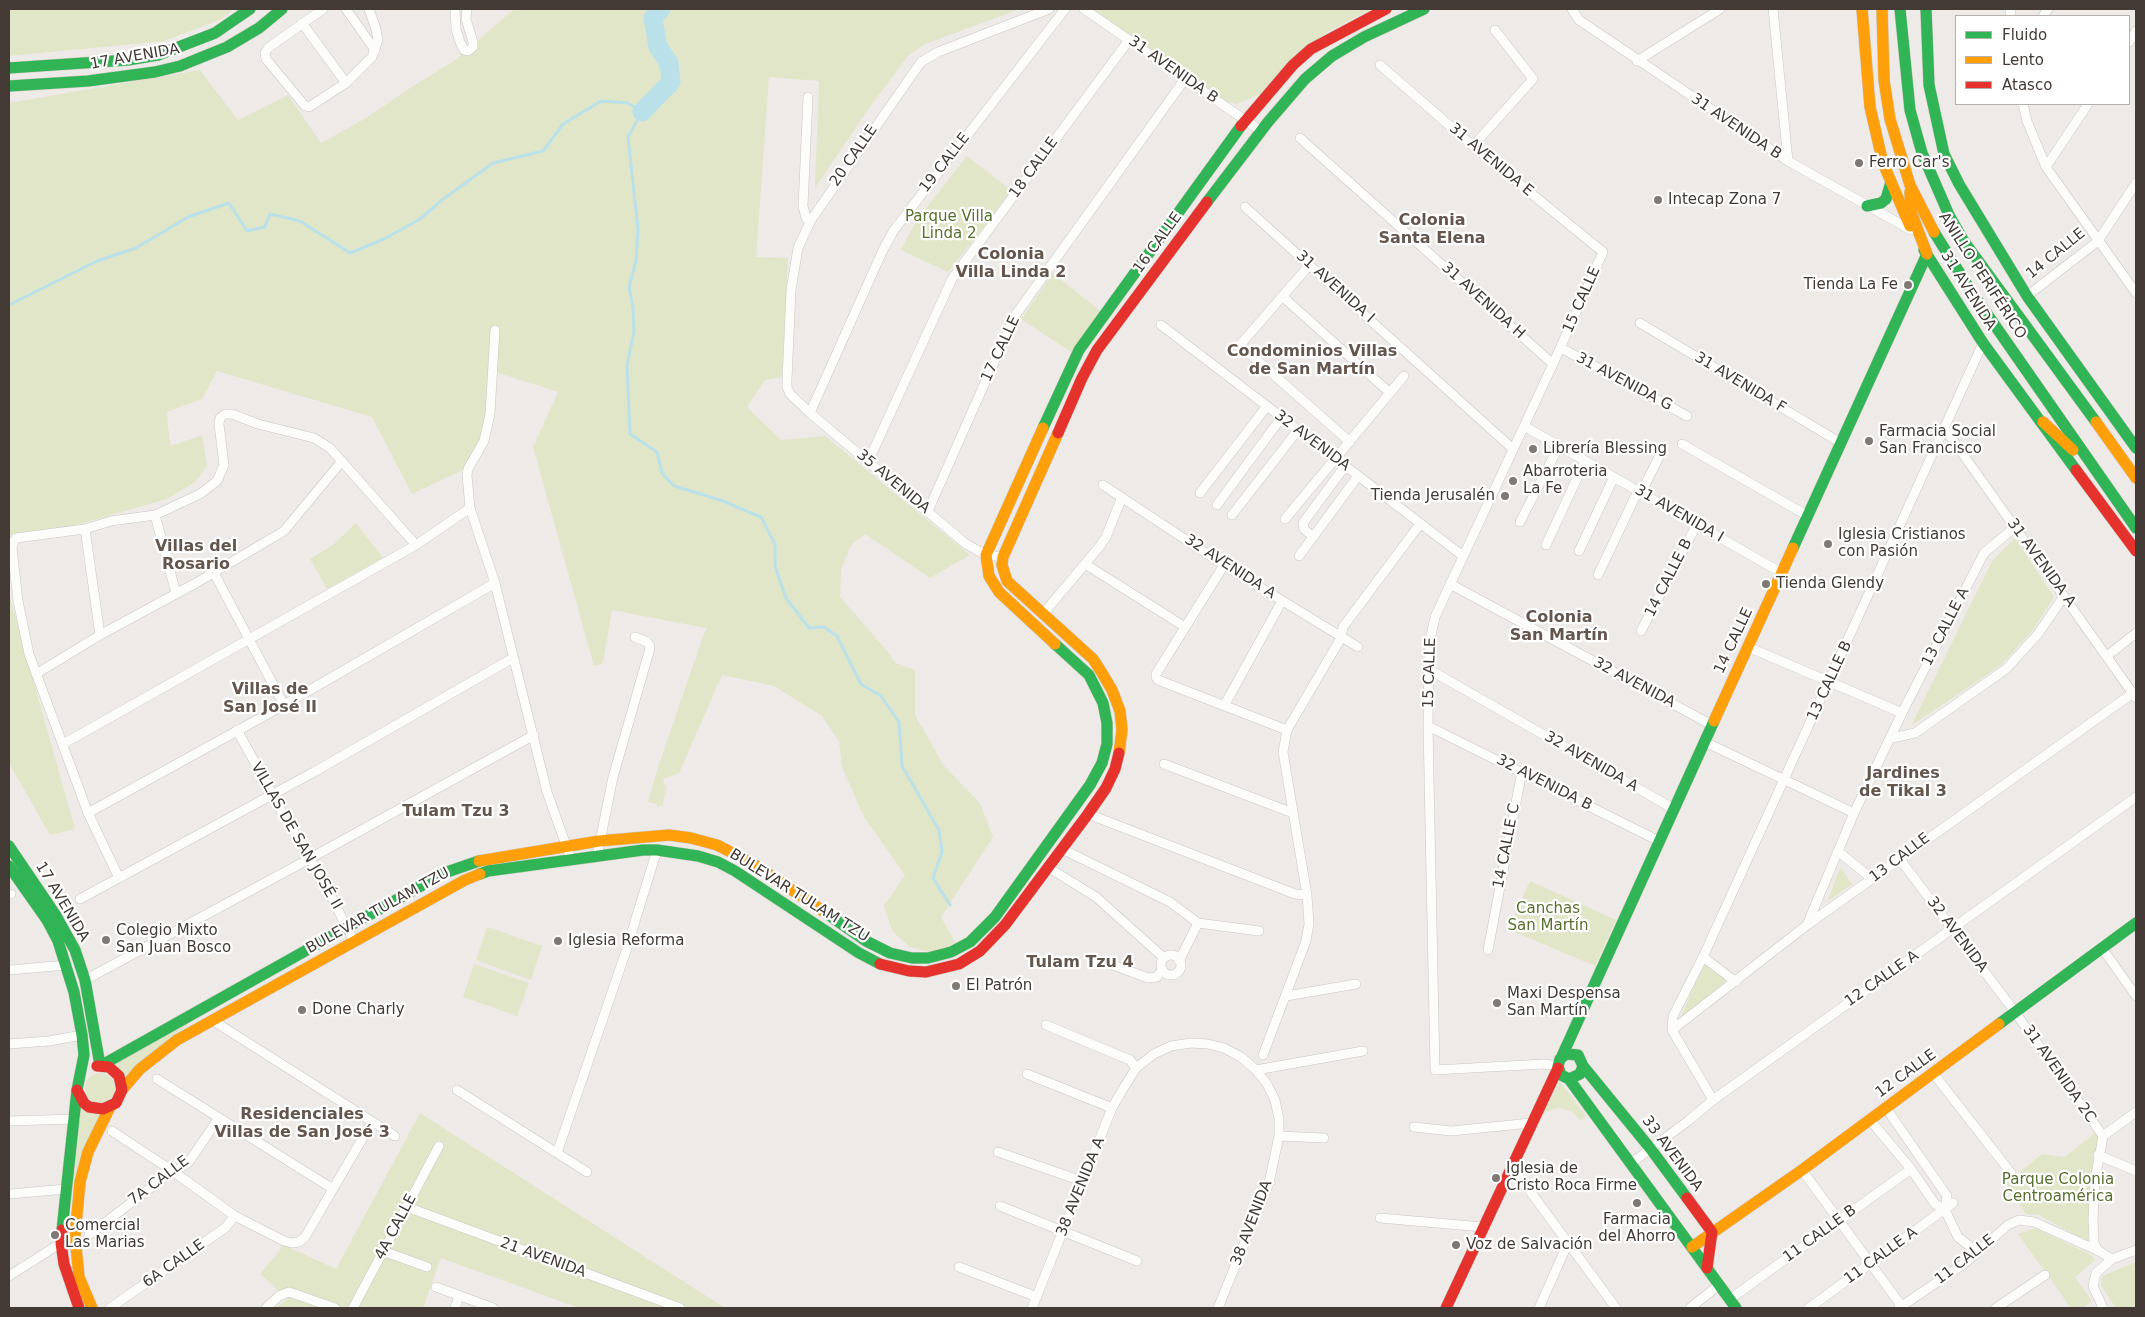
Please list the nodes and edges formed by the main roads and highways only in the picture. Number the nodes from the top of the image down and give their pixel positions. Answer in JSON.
{"nodes":[{"id":1,"x":250,"y":9,"type":"edge"},
{"id":2,"x":282,"y":9,"type":"edge"},
{"id":3,"x":1386,"y":9,"type":"edge"},
{"id":4,"x":1424,"y":9,"type":"edge"},
{"id":5,"x":1862,"y":9,"type":"edge"},
{"id":6,"x":1882,"y":9,"type":"edge"},
{"id":7,"x":1900,"y":9,"type":"edge"},
{"id":8,"x":1926,"y":9,"type":"edge"},
{"id":9,"x":9,"y":68,"type":"edge"},
{"id":10,"x":9,"y":86,"type":"edge"},
{"id":11,"x":1891,"y":182,"type":"junction"},
{"id":12,"x":1910,"y":185,"type":"junction"},
{"id":13,"x":1867,"y":206,"type":"road end"},
{"id":14,"x":1927,"y":254,"type":"junction"},
{"id":15,"x":2043,"y":422,"type":"junction"},
{"id":16,"x":2136,"y":448,"type":"edge"},
{"id":17,"x":2090,"y":464,"type":"junction"},
{"id":18,"x":2136,"y":478,"type":"edge"},
{"id":19,"x":2136,"y":528,"type":"edge"},
{"id":20,"x":2136,"y":550,"type":"edge"},
{"id":21,"x":986,"y":555,"type":"joint"},
{"id":22,"x":1002,"y":561,"type":"joint"},
{"id":23,"x":9,"y":846,"type":"edge"},
{"id":24,"x":1039,"y":855,"type":"junction"},
{"id":25,"x":1050,"y":865,"type":"junction"},
{"id":26,"x":9,"y":866,"type":"edge"},
{"id":27,"x":1027,"y":872,"type":"junction"},
{"id":28,"x":1038,"y":881,"type":"junction"},
{"id":29,"x":382,"y":908,"type":"junction"},
{"id":30,"x":388,"y":922,"type":"junction"},
{"id":31,"x":2136,"y":923,"type":"edge"},
{"id":32,"x":1569,"y":1039,"type":"junction"},
{"id":33,"x":1574,"y":1054,"type":"junction"},
{"id":34,"x":101,"y":1065,"type":"junction"},
{"id":35,"x":1584,"y":1066,"type":"junction"},
{"id":36,"x":1561,"y":1067,"type":"junction"},
{"id":37,"x":80,"y":1076,"type":"junction"},
{"id":38,"x":78,"y":1090,"type":"junction"},
{"id":39,"x":122,"y":1090,"type":"junction"},
{"id":40,"x":110,"y":1107,"type":"junction"},
{"id":41,"x":1712,"y":1232,"type":"junction"},
{"id":42,"x":1692,"y":1247,"type":"junction"},
{"id":43,"x":1708,"y":1268,"type":"junction"},
{"id":44,"x":1733,"y":1304,"type":"edge"},
{"id":45,"x":79,"y":1308,"type":"edge"},
{"id":46,"x":92,"y":1308,"type":"edge"},
{"id":47,"x":1446,"y":1308,"type":"edge"}],
"edges":[{"from":1,"to":9,"type":"main road","name":"17 AVENIDA"},
{"from":2,"to":10,"type":"main road","name":"17 AVENIDA"},
{"from":3,"to":21,"type":"main road","name":"16 CALLE"},
{"from":4,"to":22,"type":"main road","name":"16 CALLE"},
{"from":5,"to":11,"type":"main road","name":"31 AVENIDA"},
{"from":6,"to":12,"type":"main road","name":"ANILLO PERIFÉRICO"},
{"from":7,"to":18,"type":"main road","name":"ANILLO PERIFÉRICO"},
{"from":8,"to":16,"type":"main road"},
{"from":11,"to":13,"type":"main road"},
{"from":11,"to":14,"type":"main road","name":"31 AVENIDA"},
{"from":12,"to":14,"type":"main road"},
{"from":12,"to":17,"type":"main road","name":"ANILLO PERIFÉRICO"},
{"from":14,"to":15,"type":"main road","name":"31 AVENIDA"},
{"from":14,"to":32,"type":"main road","name":"14 CALLE"},
{"from":15,"to":17,"type":"main road"},
{"from":15,"to":20,"type":"main road","name":"31 AVENIDA"},
{"from":17,"to":19,"type":"main road","name":"ANILLO PERIFÉRICO"},
{"from":21,"to":24,"type":"main road","name":"BULEVAR TULAM TZU"},
{"from":22,"to":25,"type":"main road","name":"BULEVAR TULAM TZU"},
{"from":23,"to":34,"type":"main road","name":"17 AVENIDA"},
{"from":24,"to":25,"type":"main road"},
{"from":24,"to":27,"type":"main road","name":"BULEVAR TULAM TZU"},
{"from":25,"to":28,"type":"main road","name":"BULEVAR TULAM TZU"},
{"from":26,"to":37,"type":"main road","name":"17 AVENIDA"},
{"from":27,"to":28,"type":"main road"},
{"from":27,"to":29,"type":"main road","name":"BULEVAR TULAM TZU"},
{"from":28,"to":30,"type":"main road","name":"BULEVAR TULAM TZU"},
{"from":29,"to":30,"type":"main road"},
{"from":29,"to":34,"type":"main road","name":"BULEVAR TULAM TZU"},
{"from":30,"to":39,"type":"main road","name":"BULEVAR TULAM TZU"},
{"from":31,"to":41,"type":"main road","name":"12 CALLE"},
{"from":32,"to":33,"type":"main road"},
{"from":32,"to":36,"type":"main road","name":"14 CALLE"},
{"from":33,"to":35,"type":"main road","name":"33 AVENIDA"},
{"from":33,"to":36,"type":"main road"},
{"from":34,"to":37,"type":"main road"},
{"from":34,"to":39,"type":"main road"},
{"from":35,"to":36,"type":"main road"},
{"from":35,"to":41,"type":"main road","name":"33 AVENIDA"},
{"from":36,"to":42,"type":"main road"},
{"from":36,"to":47,"type":"main road","name":"14 CALLE"},
{"from":37,"to":38,"type":"main road"},
{"from":38,"to":40,"type":"main road"},
{"from":38,"to":45,"type":"main road"},
{"from":39,"to":40,"type":"main road"},
{"from":40,"to":46,"type":"main road"},
{"from":41,"to":42,"type":"main road","name":"12 CALLE"},
{"from":41,"to":43,"type":"main road"},
{"from":42,"to":43,"type":"main road"},
{"from":43,"to":44,"type":"main road"}]}
